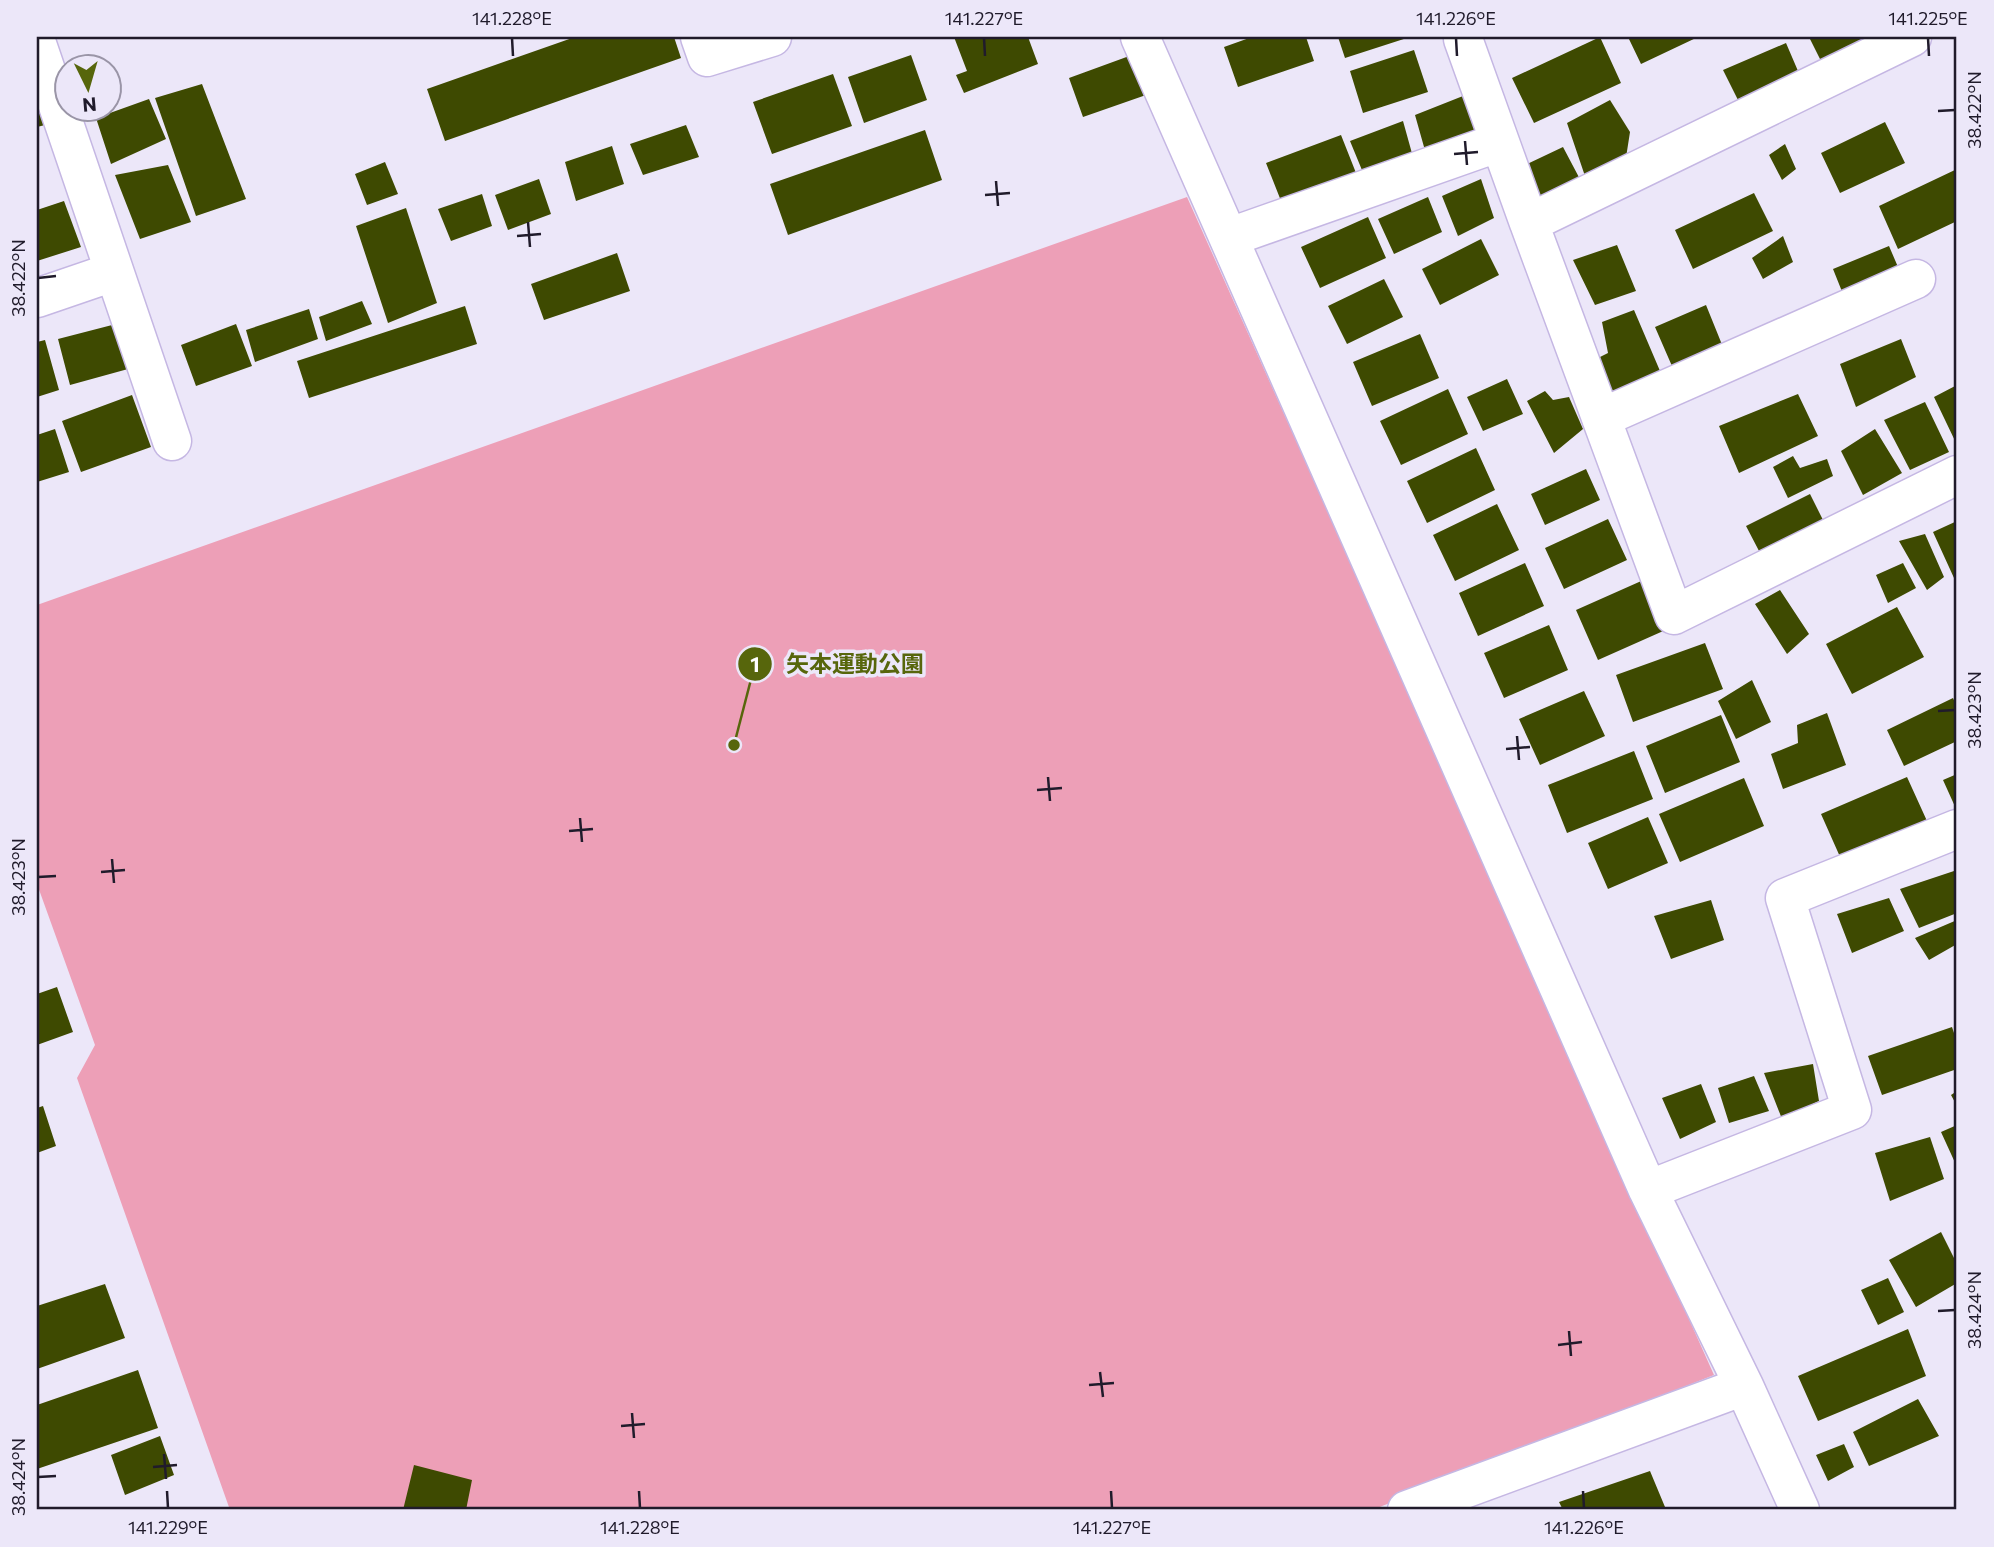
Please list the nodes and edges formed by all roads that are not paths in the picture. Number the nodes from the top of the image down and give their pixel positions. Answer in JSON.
{"nodes":[{"id":1,"x":700,"y":37,"type":"edge"},
{"id":2,"x":772,"y":37,"type":"edge"},
{"id":3,"x":1140,"y":37,"type":"edge"},
{"id":4,"x":1912,"y":37,"type":"edge"},
{"id":5,"x":1464,"y":38,"type":"edge"},
{"id":6,"x":39,"y":58,"type":"edge"},
{"id":7,"x":1500,"y":142,"type":"junction"},
{"id":8,"x":1529,"y":223,"type":"junction"},
{"id":9,"x":1230,"y":237,"type":"junction"},
{"id":10,"x":113,"y":272,"type":"junction"},
{"id":11,"x":1916,"y":279,"type":"dead end"},
{"id":12,"x":37,"y":298,"type":"edge"},
{"id":13,"x":1601,"y":418,"type":"junction"},
{"id":14,"x":172,"y":441,"type":"dead end"},
{"id":15,"x":1957,"y":475,"type":"edge"},
{"id":16,"x":1957,"y":829,"type":"edge"},
{"id":17,"x":1648,"y":1190,"type":"junction"},
{"id":18,"x":1744,"y":1386,"type":"junction"},
{"id":19,"x":1407,"y":1510,"type":"edge"},
{"id":20,"x":1800,"y":1510,"type":"edge"}],
"edges":[{"from":1,"to":2,"type":"street"},
{"from":3,"to":9,"type":"street"},
{"from":4,"to":8,"type":"street"},
{"from":5,"to":7,"type":"street"},
{"from":6,"to":10,"type":"street"},
{"from":7,"to":8,"type":"street"},
{"from":7,"to":9,"type":"street"},
{"from":8,"to":13,"type":"street"},
{"from":9,"to":17,"type":"street"},
{"from":10,"to":12,"type":"street"},
{"from":10,"to":14,"type":"street"},
{"from":11,"to":13,"type":"street"},
{"from":13,"to":15,"type":"street"},
{"from":16,"to":17,"type":"street"},
{"from":17,"to":18,"type":"street"},
{"from":18,"to":19,"type":"street"},
{"from":18,"to":20,"type":"street"}]}
